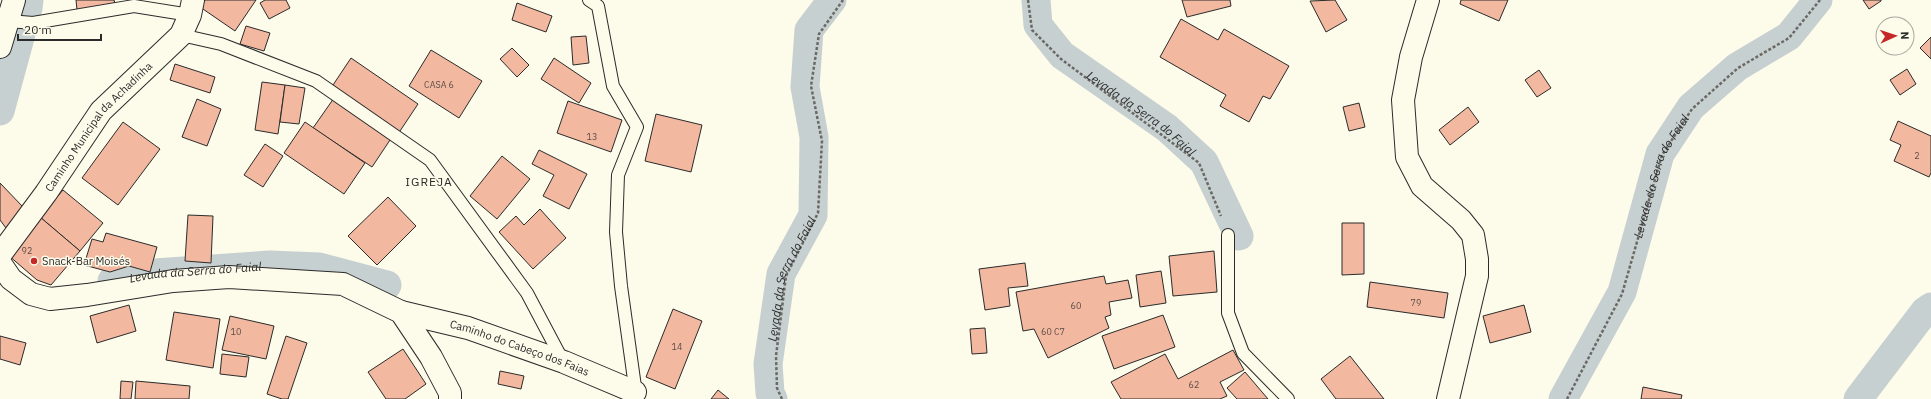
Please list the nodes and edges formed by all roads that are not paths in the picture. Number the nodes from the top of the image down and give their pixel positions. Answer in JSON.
{"nodes":[{"id":1,"x":14,"y":0,"type":"edge"},
{"id":2,"x":589,"y":0,"type":"edge"},
{"id":3,"x":1428,"y":0,"type":"edge"},
{"id":4,"x":188,"y":17,"type":"edge"},
{"id":5,"x":8,"y":21,"type":"junction"},
{"id":6,"x":0,"y":47,"type":"edge"},
{"id":7,"x":1228,"y":235,"type":"road end"},
{"id":8,"x":0,"y":254,"type":"edge"},
{"id":9,"x":0,"y":263,"type":"edge"},
{"id":10,"x":401,"y":312,"type":"junction"},
{"id":11,"x":564,"y":362,"type":"junction"},
{"id":12,"x":637,"y":395,"type":"edge"},
{"id":13,"x":450,"y":399,"type":"edge"},
{"id":14,"x":1288,"y":399,"type":"edge"},
{"id":15,"x":1448,"y":399,"type":"edge"}],
"edges":[{"from":1,"to":5,"type":"street"},
{"from":2,"to":12,"type":"lane"},
{"from":3,"to":15,"type":"street"},
{"from":4,"to":5,"type":"lane"},
{"from":4,"to":8,"type":"street","name":"Caminho Municipal da Achadinha"},
{"from":4,"to":11,"type":"lane"},
{"from":5,"to":6,"type":"street"},
{"from":7,"to":14,"type":"lane"},
{"from":9,"to":10,"type":"street","name":"Caminho do Cabeço dos Faias"},
{"from":10,"to":11,"type":"street","name":"Caminho do Cabeço dos Faias"},
{"from":10,"to":13,"type":"street"},
{"from":11,"to":12,"type":"street","name":"Caminho do Cabeço dos Faias"}]}
